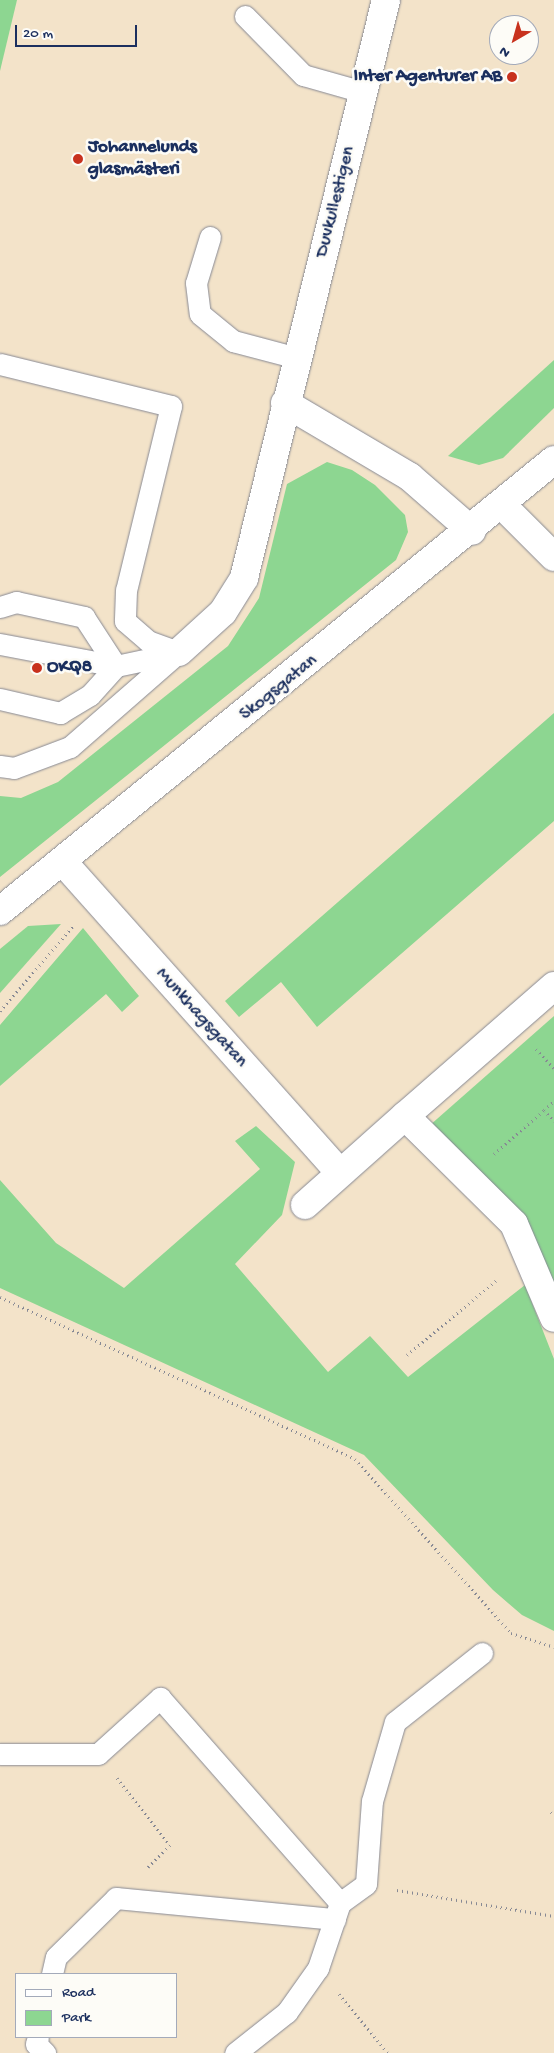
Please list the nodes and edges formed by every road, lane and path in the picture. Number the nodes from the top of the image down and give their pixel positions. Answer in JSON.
{"nodes":[{"id":1,"x":386,"y":0,"type":"edge"},
{"id":2,"x":245,"y":16,"type":"dead end"},
{"id":3,"x":363,"y":92,"type":"junction"},
{"id":4,"x":210,"y":237,"type":"dead end"},
{"id":5,"x":297,"y":358,"type":"junction"},
{"id":6,"x":0,"y":364,"type":"edge"},
{"id":7,"x":286,"y":403,"type":"junction"},
{"id":8,"x":554,"y":460,"type":"edge"},
{"id":9,"x":503,"y":506,"type":"junction"},
{"id":10,"x":472,"y":531,"type":"junction"},
{"id":11,"x":554,"y":557,"type":"edge"},
{"id":12,"x":0,"y":607,"type":"edge"},
{"id":13,"x":0,"y":644,"type":"edge"},
{"id":14,"x":179,"y":652,"type":"junction"},
{"id":15,"x":116,"y":666,"type":"junction"},
{"id":16,"x":0,"y":699,"type":"edge"},
{"id":17,"x":0,"y":766,"type":"edge"},
{"id":18,"x":63,"y":862,"type":"junction"},
{"id":19,"x":96,"y":899,"type":"junction"},
{"id":20,"x":0,"y":911,"type":"edge"},
{"id":21,"x":554,"y":986,"type":"edge"},
{"id":22,"x":0,"y":1011,"type":"edge"},
{"id":23,"x":554,"y":1101,"type":"edge"},
{"id":24,"x":544,"y":1110,"type":"junction"},
{"id":25,"x":406,"y":1116,"type":"junction"},
{"id":26,"x":554,"y":1121,"type":"edge"},
{"id":27,"x":340,"y":1173,"type":"junction"},
{"id":28,"x":469,"y":1176,"type":"junction"},
{"id":29,"x":305,"y":1204,"type":"dead end"},
{"id":30,"x":527,"y":1254,"type":"junction"},
{"id":31,"x":0,"y":1297,"type":"edge"},
{"id":32,"x":554,"y":1318,"type":"edge"},
{"id":33,"x":407,"y":1355,"type":"dead end"},
{"id":34,"x":554,"y":1647,"type":"edge"},
{"id":35,"x":482,"y":1653,"type":"dead end"},
{"id":36,"x":0,"y":1754,"type":"edge"},
{"id":37,"x":98,"y":1754,"type":"junction"},
{"id":38,"x":366,"y":1884,"type":"junction"},
{"id":39,"x":116,"y":1898,"type":"junction"},
{"id":40,"x":338,"y":1911,"type":"junction"},
{"id":41,"x":554,"y":1916,"type":"edge"},
{"id":42,"x":318,"y":1968,"type":"junction"},
{"id":43,"x":52,"y":1973,"type":"edge"},
{"id":44,"x":38,"y":2038,"type":"edge"},
{"id":45,"x":45,"y":2053,"type":"edge"},
{"id":46,"x":235,"y":2053,"type":"edge"},
{"id":47,"x":388,"y":2053,"type":"edge"}],
"edges":[{"from":1,"to":3,"type":"street","name":"Duvkullestigen"},
{"from":2,"to":3,"type":"lane"},
{"from":3,"to":5,"type":"street","name":"Duvkullestigen"},
{"from":4,"to":5,"type":"lane"},
{"from":5,"to":7,"type":"street","name":"Duvkullestigen"},
{"from":6,"to":14,"type":"lane"},
{"from":7,"to":10,"type":"street"},
{"from":7,"to":14,"type":"street","name":"Duvkullestigen"},
{"from":8,"to":9,"type":"street","name":"Skogsgatan"},
{"from":9,"to":10,"type":"street","name":"Skogsgatan"},
{"from":9,"to":11,"type":"street"},
{"from":10,"to":18,"type":"street","name":"Skogsgatan"},
{"from":12,"to":15,"type":"lane"},
{"from":13,"to":15,"type":"lane"},
{"from":14,"to":15,"type":"lane"},
{"from":14,"to":17,"type":"lane"},
{"from":15,"to":16,"type":"lane"},
{"from":18,"to":19,"type":"street","name":"Munkhagsgatan"},
{"from":18,"to":20,"type":"street","name":"Skogsgatan"},
{"from":19,"to":22,"type":"path"},
{"from":19,"to":27,"type":"street","name":"Munkhagsgatan"},
{"from":21,"to":25,"type":"street"},
{"from":23,"to":24,"type":"path"},
{"from":24,"to":26,"type":"path"},
{"from":24,"to":28,"type":"path"},
{"from":25,"to":27,"type":"street"},
{"from":25,"to":28,"type":"street"},
{"from":27,"to":29,"type":"street"},
{"from":28,"to":30,"type":"street"},
{"from":30,"to":32,"type":"street"},
{"from":30,"to":33,"type":"path"},
{"from":31,"to":34,"type":"path"},
{"from":35,"to":38,"type":"lane"},
{"from":36,"to":37,"type":"lane"},
{"from":37,"to":39,"type":"path"},
{"from":37,"to":40,"type":"lane"},
{"from":38,"to":40,"type":"lane"},
{"from":38,"to":41,"type":"path"},
{"from":39,"to":40,"type":"lane"},
{"from":39,"to":43,"type":"lane"},
{"from":40,"to":42,"type":"lane"},
{"from":42,"to":46,"type":"lane"},
{"from":42,"to":47,"type":"path"},
{"from":44,"to":45,"type":"lane"}]}
